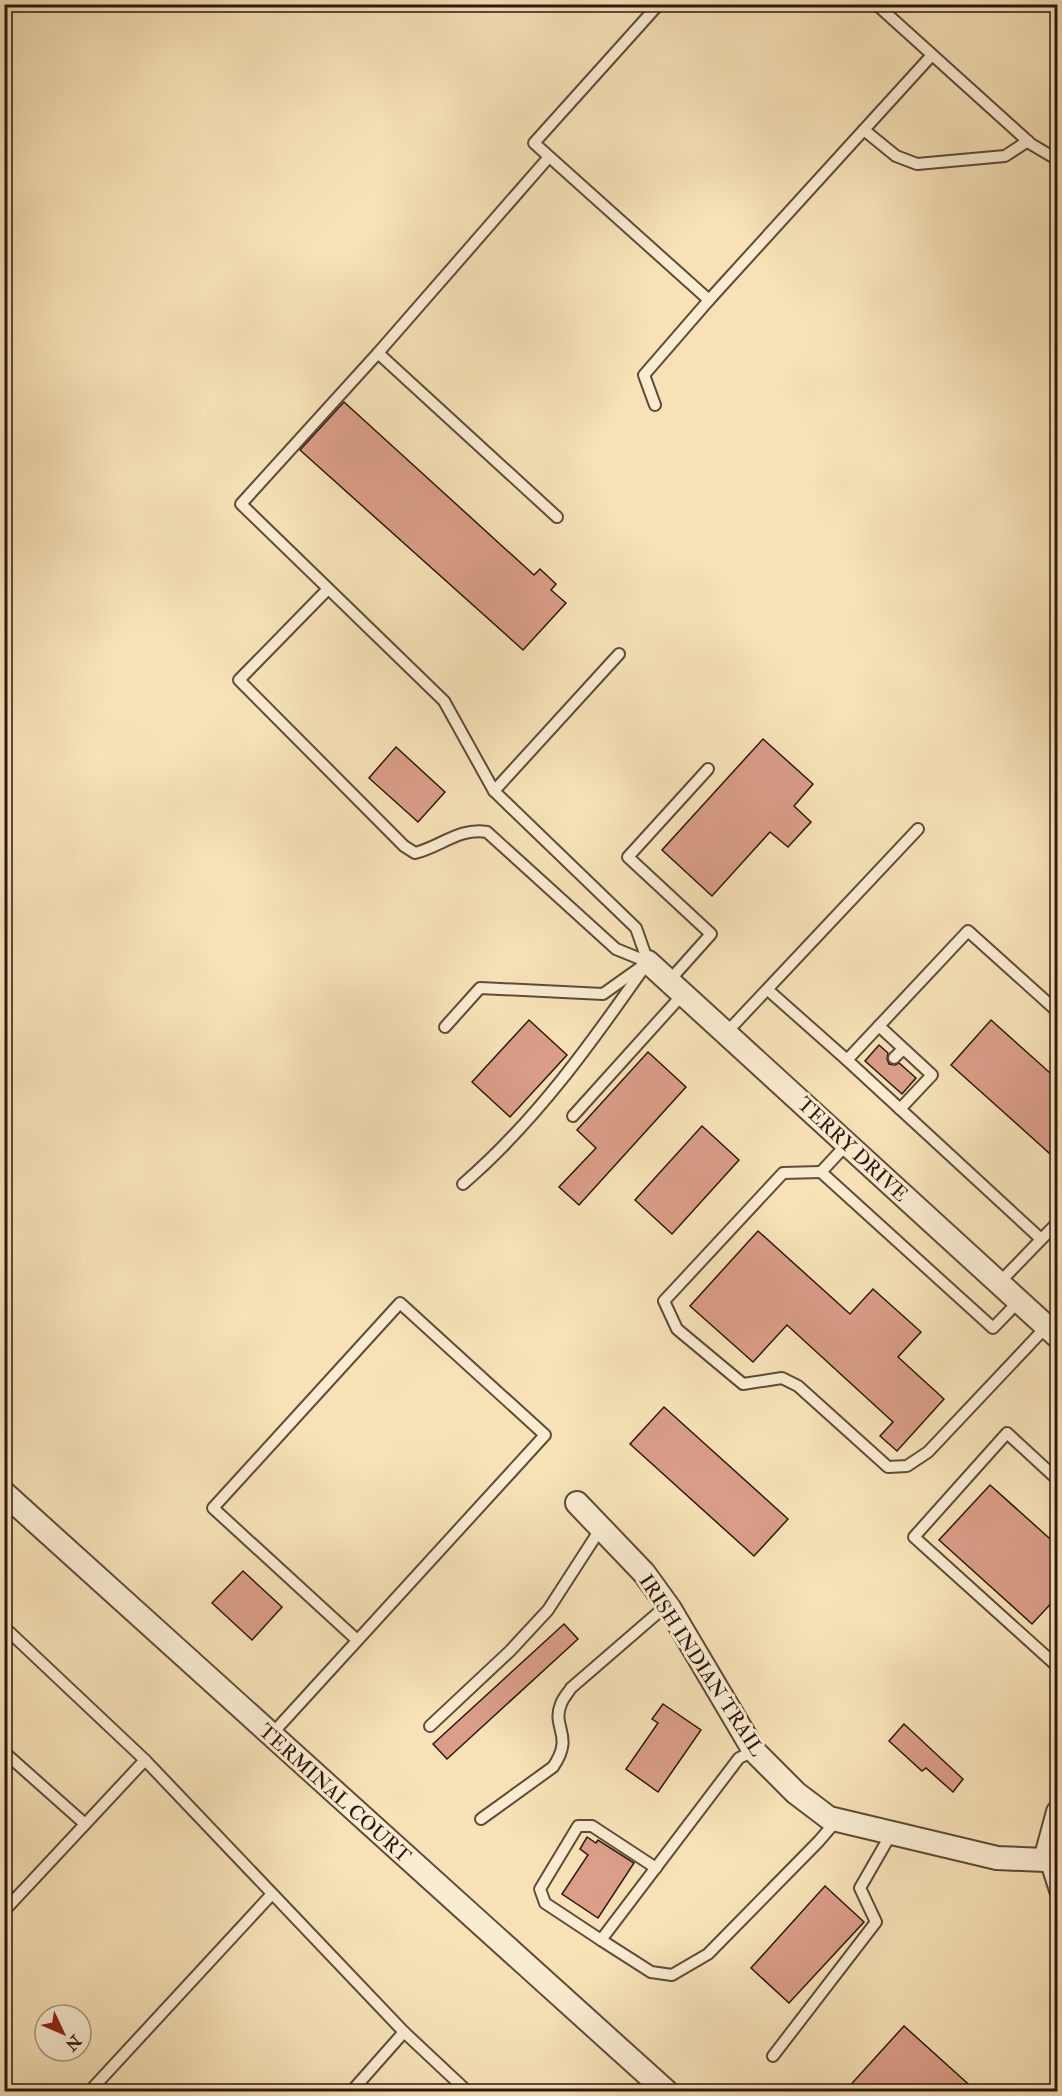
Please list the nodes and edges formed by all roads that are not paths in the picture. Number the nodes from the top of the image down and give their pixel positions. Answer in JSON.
{"nodes":[{"id":1,"x":659,"y":4,"type":"edge"},
{"id":2,"x":876,"y":4,"type":"edge"},
{"id":3,"x":932,"y":55,"type":"junction"},
{"id":4,"x":864,"y":130,"type":"junction"},
{"id":5,"x":1028,"y":141,"type":"junction"},
{"id":6,"x":549,"y":157,"type":"junction"},
{"id":7,"x":1058,"y":160,"type":"edge"},
{"id":8,"x":709,"y":300,"type":"junction"},
{"id":9,"x":378,"y":353,"type":"junction"},
{"id":10,"x":655,"y":405,"type":"dead end"},
{"id":11,"x":557,"y":517,"type":"dead end"},
{"id":12,"x":328,"y":589,"type":"junction"},
{"id":13,"x":619,"y":654,"type":"dead end"},
{"id":14,"x":708,"y":769,"type":"dead end"},
{"id":15,"x":494,"y":791,"type":"junction"},
{"id":16,"x":918,"y":829,"type":"dead end"},
{"id":17,"x":648,"y":962,"type":"junction"},
{"id":18,"x":676,"y":987,"type":"junction"},
{"id":19,"x":768,"y":990,"type":"junction"},
{"id":20,"x":1058,"y":1012,"type":"edge"},
{"id":21,"x":879,"y":1026,"type":"junction"},
{"id":22,"x":445,"y":1027,"type":"dead end"},
{"id":23,"x":726,"y":1033,"type":"junction"},
{"id":24,"x":903,"y":1049,"type":"junction"},
{"id":25,"x":894,"y":1058,"type":"dead end"},
{"id":26,"x":847,"y":1060,"type":"junction"},
{"id":27,"x":900,"y":1109,"type":"junction"},
{"id":28,"x":573,"y":1116,"type":"dead end"},
{"id":29,"x":848,"y":1144,"type":"junction"},
{"id":30,"x":821,"y":1172,"type":"junction"},
{"id":31,"x":463,"y":1184,"type":"dead end"},
{"id":32,"x":1058,"y":1222,"type":"edge"},
{"id":33,"x":1041,"y":1239,"type":"junction"},
{"id":34,"x":999,"y":1283,"type":"junction"},
{"id":35,"x":1019,"y":1301,"type":"junction"},
{"id":36,"x":1052,"y":1332,"type":"edge"},
{"id":37,"x":1058,"y":1480,"type":"edge"},
{"id":38,"x":4,"y":1493,"type":"edge"},
{"id":39,"x":577,"y":1503,"type":"dead end"},
{"id":40,"x":602,"y":1528,"type":"junction"},
{"id":41,"x":667,"y":1605,"type":"junction"},
{"id":42,"x":4,"y":1627,"type":"edge"},
{"id":43,"x":357,"y":1640,"type":"junction"},
{"id":44,"x":1058,"y":1667,"type":"edge"},
{"id":45,"x":430,"y":1726,"type":"dead end"},
{"id":46,"x":271,"y":1735,"type":"junction"},
{"id":47,"x":754,"y":1751,"type":"junction"},
{"id":48,"x":4,"y":1752,"type":"edge"},
{"id":49,"x":145,"y":1760,"type":"junction"},
{"id":50,"x":1058,"y":1812,"type":"edge"},
{"id":51,"x":481,"y":1819,"type":"dead end"},
{"id":52,"x":837,"y":1820,"type":"junction"},
{"id":53,"x":85,"y":1824,"type":"junction"},
{"id":54,"x":891,"y":1834,"type":"junction"},
{"id":55,"x":1051,"y":1863,"type":"edge"},
{"id":56,"x":656,"y":1868,"type":"junction"},
{"id":57,"x":272,"y":1894,"type":"junction"},
{"id":58,"x":1058,"y":1900,"type":"edge"},
{"id":59,"x":4,"y":1911,"type":"edge"},
{"id":60,"x":601,"y":1940,"type":"junction"},
{"id":61,"x":404,"y":2032,"type":"junction"},
{"id":62,"x":773,"y":2056,"type":"dead end"},
{"id":63,"x":89,"y":2091,"type":"edge"},
{"id":64,"x":351,"y":2091,"type":"edge"},
{"id":65,"x":468,"y":2091,"type":"edge"},
{"id":66,"x":667,"y":2091,"type":"edge"}],
"edges":[{"from":1,"to":6,"type":"lane"},
{"from":2,"to":3,"type":"lane"},
{"from":3,"to":4,"type":"lane"},
{"from":3,"to":5,"type":"lane"},
{"from":4,"to":5,"type":"lane"},
{"from":4,"to":8,"type":"lane"},
{"from":5,"to":7,"type":"lane"},
{"from":6,"to":8,"type":"lane"},
{"from":6,"to":9,"type":"lane"},
{"from":8,"to":10,"type":"lane"},
{"from":9,"to":11,"type":"lane"},
{"from":9,"to":12,"type":"lane"},
{"from":12,"to":15,"type":"lane"},
{"from":12,"to":17,"type":"lane"},
{"from":13,"to":15,"type":"lane"},
{"from":14,"to":18,"type":"lane"},
{"from":15,"to":17,"type":"lane"},
{"from":16,"to":19,"type":"lane"},
{"from":17,"to":18,"type":"street","name":"TERRY DRIVE"},
{"from":17,"to":22,"type":"lane"},
{"from":17,"to":31,"type":"lane"},
{"from":18,"to":23,"type":"street","name":"TERRY DRIVE"},
{"from":18,"to":28,"type":"lane"},
{"from":19,"to":23,"type":"lane"},
{"from":19,"to":26,"type":"lane"},
{"from":20,"to":21,"type":"lane"},
{"from":21,"to":24,"type":"lane"},
{"from":21,"to":26,"type":"lane"},
{"from":23,"to":29,"type":"street","name":"TERRY DRIVE"},
{"from":24,"to":25,"type":"lane"},
{"from":24,"to":27,"type":"lane"},
{"from":26,"to":27,"type":"lane"},
{"from":27,"to":33,"type":"lane"},
{"from":29,"to":30,"type":"lane"},
{"from":29,"to":34,"type":"street","name":"TERRY DRIVE"},
{"from":30,"to":35,"type":"lane"},
{"from":30,"to":36,"type":"lane"},
{"from":32,"to":33,"type":"lane"},
{"from":33,"to":34,"type":"lane"},
{"from":34,"to":35,"type":"street","name":"TERRY DRIVE"},
{"from":35,"to":36,"type":"street","name":"TERRY DRIVE"},
{"from":37,"to":44,"type":"lane"},
{"from":38,"to":46,"type":"street","name":"TERMINAL COURT"},
{"from":39,"to":40,"type":"street","name":"IRISH INDIAN TRAIL"},
{"from":40,"to":41,"type":"street","name":"IRISH INDIAN TRAIL"},
{"from":40,"to":45,"type":"lane"},
{"from":41,"to":47,"type":"street","name":"IRISH INDIAN TRAIL"},
{"from":41,"to":51,"type":"lane"},
{"from":42,"to":49,"type":"lane"},
{"from":43,"to":43,"type":"lane"},
{"from":43,"to":46,"type":"lane"},
{"from":46,"to":66,"type":"street","name":"TERMINAL COURT"},
{"from":47,"to":52,"type":"street","name":"IRISH INDIAN TRAIL"},
{"from":47,"to":56,"type":"lane"},
{"from":48,"to":53,"type":"lane"},
{"from":49,"to":53,"type":"lane"},
{"from":49,"to":57,"type":"lane"},
{"from":50,"to":55,"type":"street"},
{"from":52,"to":54,"type":"street","name":"IRISH INDIAN TRAIL"},
{"from":52,"to":60,"type":"lane"},
{"from":53,"to":59,"type":"lane"},
{"from":54,"to":55,"type":"street","name":"IRISH INDIAN TRAIL"},
{"from":54,"to":62,"type":"lane"},
{"from":55,"to":58,"type":"lane"},
{"from":56,"to":60,"type":"lane"},
{"from":56,"to":60,"type":"lane"},
{"from":57,"to":61,"type":"lane"},
{"from":57,"to":63,"type":"lane"},
{"from":61,"to":64,"type":"lane"},
{"from":61,"to":65,"type":"lane"}]}
